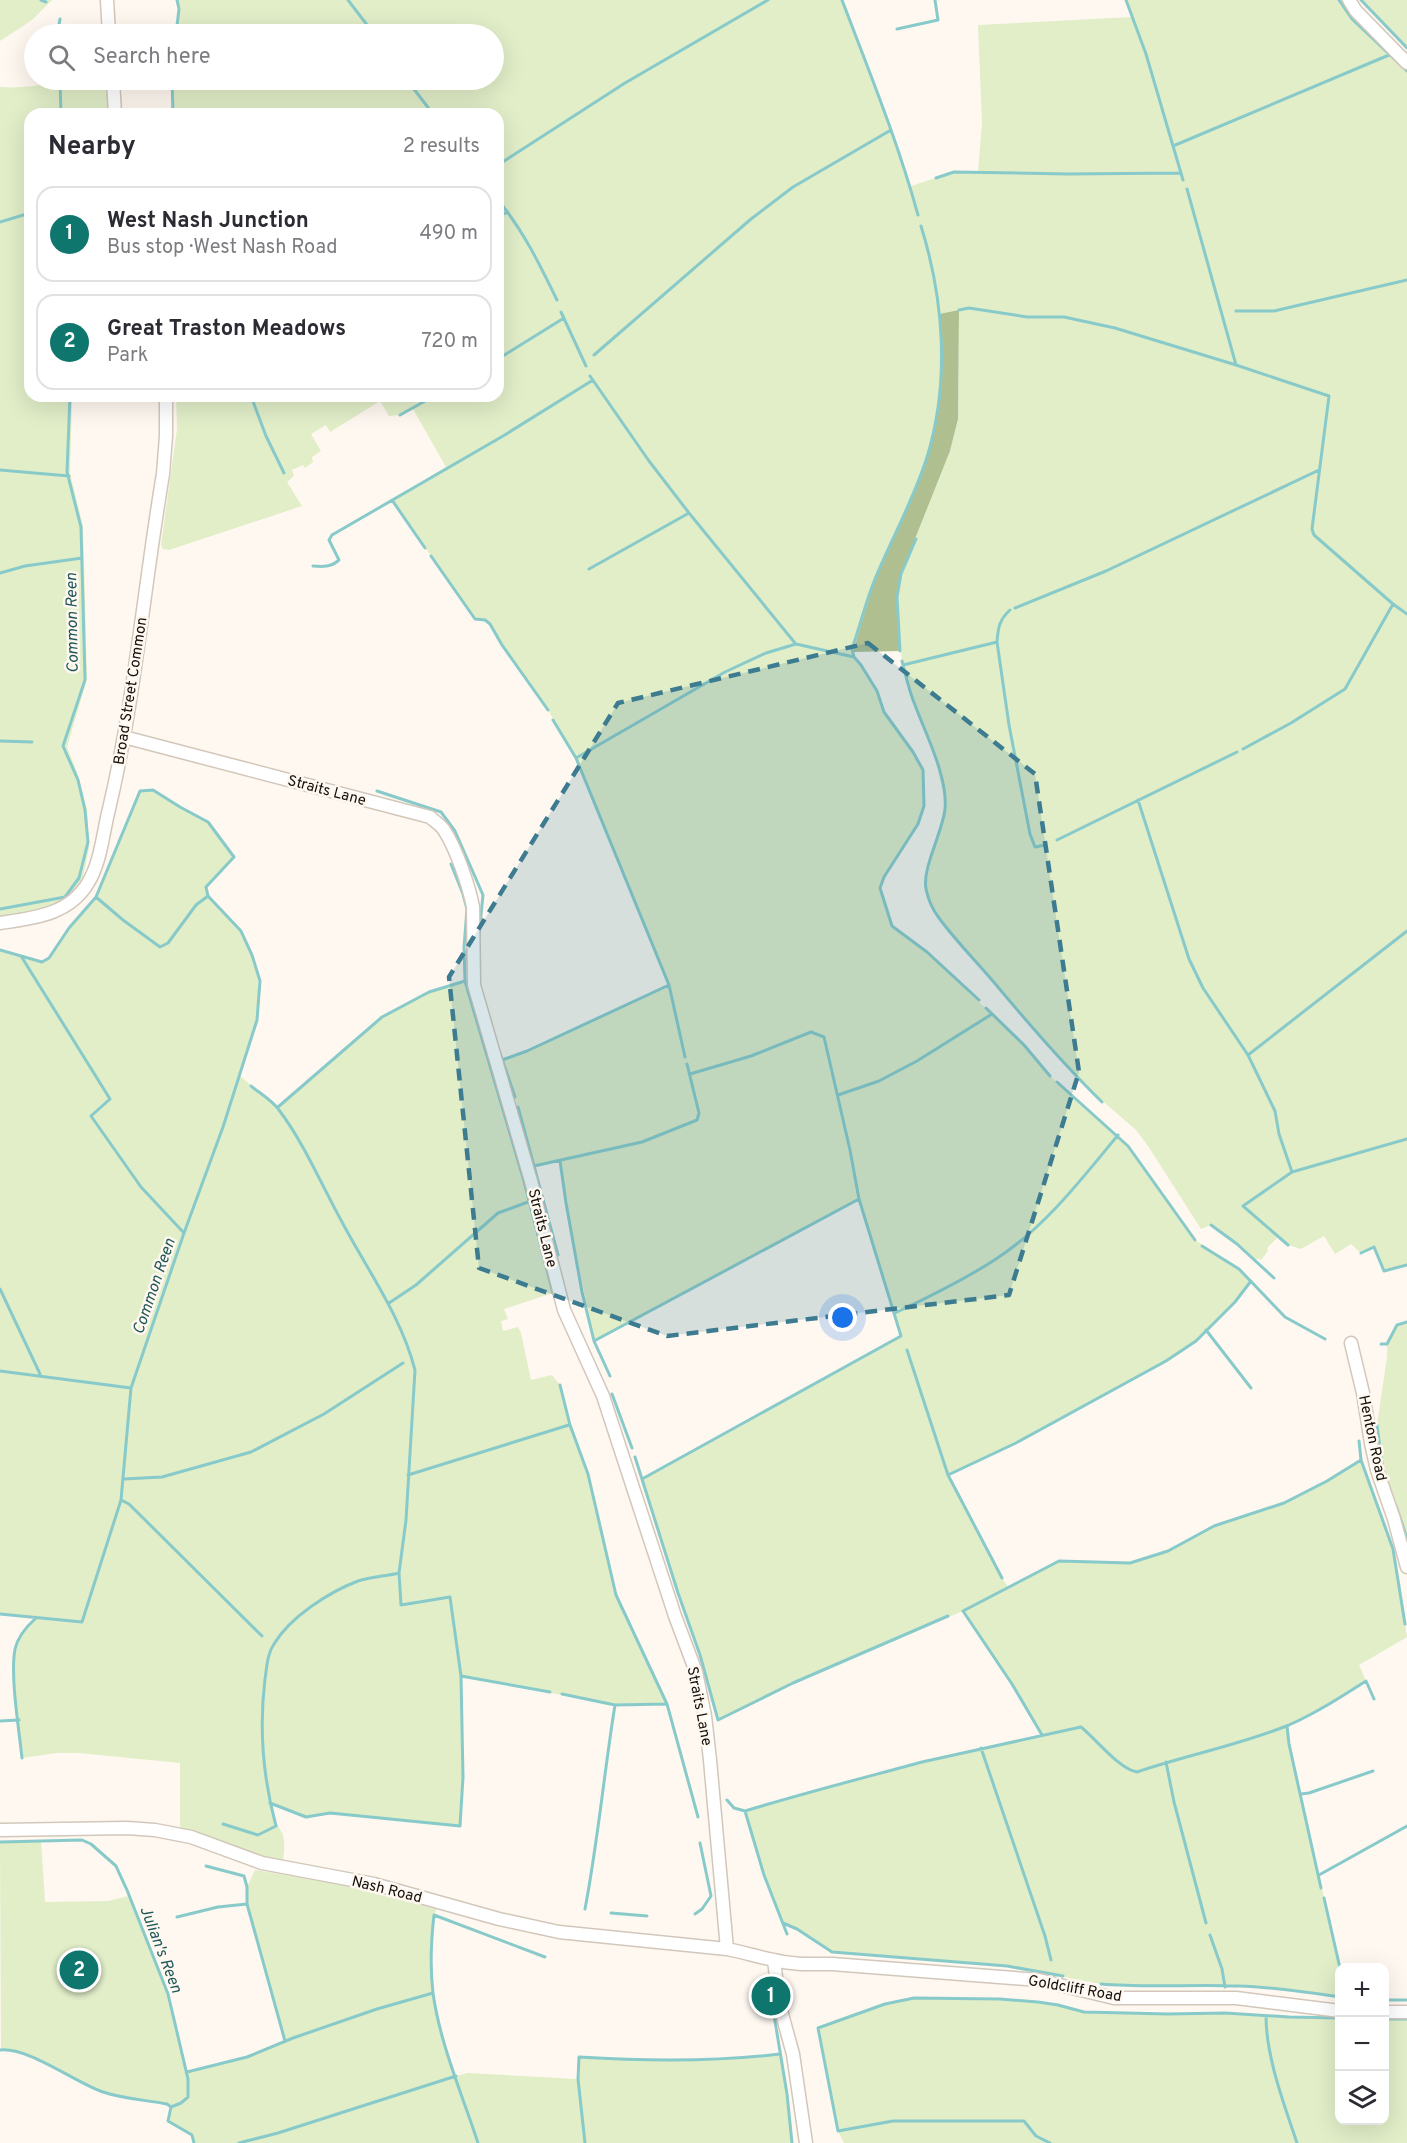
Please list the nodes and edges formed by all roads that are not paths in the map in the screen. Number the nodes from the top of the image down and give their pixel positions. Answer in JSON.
{"nodes":[{"id":1,"x":107,"y":0,"type":"edge"},
{"id":2,"x":1348,"y":0,"type":"edge"},
{"id":3,"x":108,"y":24,"type":"edge"},
{"id":4,"x":1407,"y":63,"type":"edge"},
{"id":5,"x":113,"y":90,"type":"edge"},
{"id":6,"x":114,"y":108,"type":"edge"},
{"id":7,"x":166,"y":402,"type":"edge"},
{"id":8,"x":124,"y":737,"type":"junction"},
{"id":9,"x":0,"y":923,"type":"edge"},
{"id":10,"x":1352,"y":1343,"type":"dead end"},
{"id":11,"x":1407,"y":1567,"type":"edge"},
{"id":12,"x":0,"y":1830,"type":"edge"},
{"id":13,"x":727,"y":1949,"type":"junction"},
{"id":14,"x":774,"y":1960,"type":"junction"},
{"id":15,"x":1335,"y":2010,"type":"edge"},
{"id":16,"x":1389,"y":2012,"type":"edge"},
{"id":17,"x":1407,"y":2012,"type":"edge"},
{"id":18,"x":806,"y":2143,"type":"edge"}],
"edges":[{"from":1,"to":3,"type":"street"},
{"from":2,"to":4,"type":"street"},
{"from":5,"to":6,"type":"street"},
{"from":7,"to":8,"type":"street","name":"Broad Street Common"},
{"from":8,"to":9,"type":"street","name":"Broad Street Common"},
{"from":8,"to":13,"type":"street","name":"Straits Lane"},
{"from":10,"to":11,"type":"street","name":"Henton Road"},
{"from":12,"to":13,"type":"street","name":"Nash Road"},
{"from":13,"to":14,"type":"street","name":"Nash Road"},
{"from":14,"to":15,"type":"street","name":"Goldcliff Road"},
{"from":14,"to":18,"type":"street"},
{"from":16,"to":17,"type":"street"}]}
